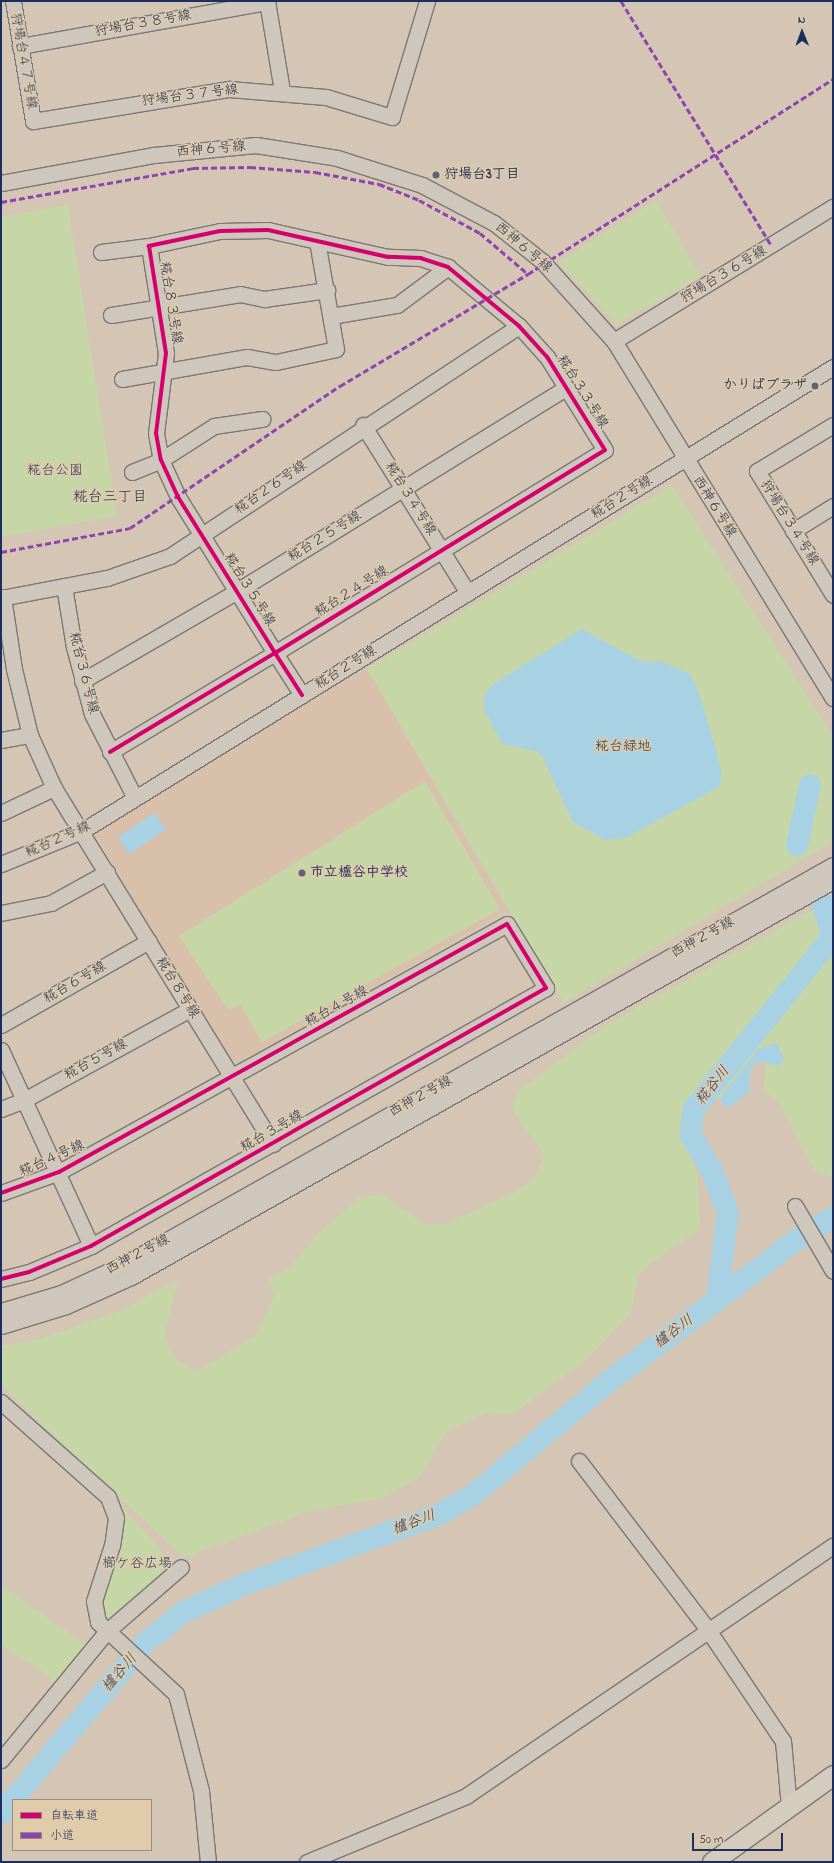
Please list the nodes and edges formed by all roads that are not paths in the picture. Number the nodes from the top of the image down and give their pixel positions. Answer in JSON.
{"nodes":[{"id":1,"x":13,"y":1,"type":"edge"},
{"id":2,"x":267,"y":1,"type":"edge"},
{"id":3,"x":427,"y":1,"type":"edge"},
{"id":4,"x":20,"y":46,"type":"junction"},
{"id":5,"x":282,"y":91,"type":"junction"},
{"id":6,"x":33,"y":121,"type":"joint"},
{"id":7,"x":1,"y":182,"type":"edge"},
{"id":8,"x":833,"y":207,"type":"edge"},
{"id":9,"x":317,"y":241,"type":"junction"},
{"id":10,"x":149,"y":246,"type":"junction"},
{"id":11,"x":101,"y":252,"type":"dead end"},
{"id":12,"x":448,"y":267,"type":"junction"},
{"id":13,"x":327,"y":290,"type":"junction"},
{"id":14,"x":487,"y":298,"type":"joint"},
{"id":15,"x":159,"y":307,"type":"junction"},
{"id":16,"x":111,"y":315,"type":"dead end"},
{"id":17,"x":331,"y":316,"type":"junction"},
{"id":18,"x":519,"y":326,"type":"junction"},
{"id":19,"x":614,"y":342,"type":"junction"},
{"id":20,"x":833,"y":367,"type":"edge"},
{"id":21,"x":164,"y":372,"type":"junction"},
{"id":22,"x":122,"y":379,"type":"dead end"},
{"id":23,"x":566,"y":388,"type":"junction"},
{"id":24,"x":262,"y":419,"type":"dead end"},
{"id":25,"x":364,"y":425,"type":"junction"},
{"id":26,"x":833,"y":425,"type":"edge"},
{"id":27,"x":605,"y":450,"type":"joint"},
{"id":28,"x":160,"y":460,"type":"junction"},
{"id":29,"x":685,"y":460,"type":"junction"},
{"id":30,"x":132,"y":472,"type":"dead end"},
{"id":31,"x":403,"y":488,"type":"junction"},
{"id":32,"x":178,"y":497,"type":"joint"},
{"id":33,"x":833,"y":506,"type":"edge"},
{"id":34,"x":793,"y":531,"type":"junction"},
{"id":35,"x":202,"y":534,"type":"junction"},
{"id":36,"x":441,"y":549,"type":"junction"},
{"id":37,"x":64,"y":586,"type":"junction"},
{"id":38,"x":237,"y":591,"type":"junction"},
{"id":39,"x":832,"y":592,"type":"edge"},
{"id":40,"x":468,"y":593,"type":"junction"},
{"id":41,"x":2,"y":597,"type":"edge"},
{"id":42,"x":275,"y":653,"type":"junction"},
{"id":43,"x":8,"y":671,"type":"edge"},
{"id":44,"x":82,"y":681,"type":"junction"},
{"id":45,"x":302,"y":695,"type":"junction"},
{"id":46,"x":833,"y":698,"type":"edge"},
{"id":47,"x":30,"y":735,"type":"junction"},
{"id":48,"x":1,"y":740,"type":"edge"},
{"id":49,"x":110,"y":752,"type":"junction"},
{"id":50,"x":54,"y":788,"type":"junction"},
{"id":51,"x":135,"y":798,"type":"junction"},
{"id":52,"x":1,"y":813,"type":"edge"},
{"id":53,"x":82,"y":831,"type":"junction"},
{"id":54,"x":1,"y":864,"type":"edge"},
{"id":55,"x":833,"y":865,"type":"edge"},
{"id":56,"x":107,"y":872,"type":"junction"},
{"id":57,"x":833,"y":881,"type":"edge"},
{"id":58,"x":1,"y":913,"type":"edge"},
{"id":59,"x":149,"y":941,"type":"junction"},
{"id":60,"x":546,"y":988,"type":"joint"},
{"id":61,"x":190,"y":1009,"type":"junction"},
{"id":62,"x":1,"y":1025,"type":"edge"},
{"id":63,"x":1,"y":1050,"type":"edge"},
{"id":64,"x":233,"y":1078,"type":"junction"},
{"id":65,"x":24,"y":1100,"type":"junction"},
{"id":66,"x":1,"y":1109,"type":"edge"},
{"id":67,"x":273,"y":1144,"type":"junction"},
{"id":68,"x":59,"y":1172,"type":"junction"},
{"id":69,"x":1,"y":1193,"type":"edge"},
{"id":70,"x":795,"y":1206,"type":"dead end"},
{"id":71,"x":91,"y":1246,"type":"junction"},
{"id":72,"x":831,"y":1268,"type":"edge"},
{"id":73,"x":1,"y":1279,"type":"edge"},
{"id":74,"x":1,"y":1311,"type":"edge"},
{"id":75,"x":1,"y":1326,"type":"edge"},
{"id":76,"x":1,"y":1402,"type":"edge"},
{"id":77,"x":579,"y":1461,"type":"dead end"},
{"id":78,"x":833,"y":1546,"type":"edge"},
{"id":79,"x":181,"y":1566,"type":"dead end"},
{"id":80,"x":708,"y":1630,"type":"junction"},
{"id":81,"x":106,"y":1632,"type":"junction"},
{"id":82,"x":1,"y":1760,"type":"edge"},
{"id":83,"x":833,"y":1775,"type":"edge"},
{"id":84,"x":789,"y":1807,"type":"junction"},
{"id":85,"x":208,"y":1862,"type":"edge"},
{"id":86,"x":307,"y":1862,"type":"edge"},
{"id":87,"x":712,"y":1862,"type":"edge"}],
"edges":[{"from":1,"to":4,"type":"street","name":"狩場台４７号線"},
{"from":2,"to":4,"type":"street","name":"狩場台３８号線"},
{"from":2,"to":5,"type":"street"},
{"from":3,"to":5,"type":"street","name":"狩場台３７号線"},
{"from":4,"to":6,"type":"street","name":"狩場台４７号線"},
{"from":5,"to":6,"type":"street","name":"狩場台３７号線"},
{"from":7,"to":19,"type":"street","name":"西神６号線"},
{"from":8,"to":19,"type":"street","name":"狩場台３６号線"},
{"from":9,"to":10,"type":"street","name":"糀台８３号線"},
{"from":9,"to":12,"type":"street","name":"糀台８３号線"},
{"from":9,"to":13,"type":"street"},
{"from":10,"to":11,"type":"street"},
{"from":10,"to":15,"type":"street","name":"糀台８３号線"},
{"from":12,"to":14,"type":"street","name":"糀台８３号線"},
{"from":12,"to":17,"type":"street"},
{"from":13,"to":15,"type":"street"},
{"from":13,"to":17,"type":"street"},
{"from":14,"to":18,"type":"street","name":"糀台３３号線"},
{"from":15,"to":16,"type":"street"},
{"from":15,"to":21,"type":"street","name":"糀台８３号線"},
{"from":17,"to":21,"type":"street"},
{"from":18,"to":23,"type":"street","name":"糀台３３号線"},
{"from":18,"to":25,"type":"street","name":"糀台２６号線"},
{"from":19,"to":29,"type":"street","name":"西神６号線"},
{"from":20,"to":29,"type":"street","name":"糀台２号線"},
{"from":21,"to":22,"type":"street"},
{"from":21,"to":28,"type":"street","name":"糀台８３号線"},
{"from":23,"to":27,"type":"street","name":"糀台３３号線"},
{"from":23,"to":31,"type":"street","name":"糀台２５号線"},
{"from":24,"to":28,"type":"street"},
{"from":25,"to":31,"type":"street","name":"糀台３４号線"},
{"from":25,"to":35,"type":"street","name":"糀台２６号線"},
{"from":26,"to":34,"type":"street","name":"狩場台３４号線"},
{"from":27,"to":36,"type":"street","name":"糀台２４号線"},
{"from":28,"to":30,"type":"street"},
{"from":28,"to":32,"type":"street","name":"糀台８３号線"},
{"from":29,"to":40,"type":"street","name":"糀台２号線"},
{"from":29,"to":46,"type":"street","name":"西神６号線"},
{"from":31,"to":36,"type":"street","name":"糀台３４号線"},
{"from":31,"to":38,"type":"street","name":"糀台２５号線"},
{"from":32,"to":35,"type":"street","name":"糀台３５号線"},
{"from":33,"to":34,"type":"street"},
{"from":34,"to":39,"type":"street","name":"狩場台３４号線"},
{"from":35,"to":37,"type":"street","name":"糀台２６号線"},
{"from":35,"to":38,"type":"street","name":"糀台３５号線"},
{"from":36,"to":40,"type":"street","name":"糀台３４号線"},
{"from":36,"to":42,"type":"street","name":"糀台２４号線"},
{"from":37,"to":41,"type":"street","name":"糀台２６号線"},
{"from":37,"to":44,"type":"street","name":"糀台３６号線"},
{"from":38,"to":42,"type":"street","name":"糀台３５号線"},
{"from":38,"to":44,"type":"street","name":"糀台２５号線"},
{"from":40,"to":45,"type":"street","name":"糀台２号線"},
{"from":41,"to":43,"type":"street","name":"糀台８号線"},
{"from":42,"to":45,"type":"street","name":"糀台３５号線"},
{"from":42,"to":49,"type":"street","name":"糀台２４号線"},
{"from":43,"to":47,"type":"street","name":"糀台８号線"},
{"from":44,"to":49,"type":"street","name":"糀台３６号線"},
{"from":45,"to":51,"type":"street","name":"糀台２号線"},
{"from":47,"to":48,"type":"street"},
{"from":47,"to":50,"type":"street","name":"糀台８号線"},
{"from":49,"to":51,"type":"street","name":"糀台３６号線"},
{"from":50,"to":52,"type":"street"},
{"from":50,"to":53,"type":"street","name":"糀台８号線"},
{"from":51,"to":53,"type":"street","name":"糀台２号線"},
{"from":53,"to":54,"type":"street","name":"糀台２号線"},
{"from":53,"to":56,"type":"street","name":"糀台８号線"},
{"from":55,"to":74,"type":"street","name":"西神２号線"},
{"from":56,"to":58,"type":"street"},
{"from":56,"to":59,"type":"street","name":"糀台８号線"},
{"from":57,"to":75,"type":"street","name":"西神２号線"},
{"from":59,"to":61,"type":"street","name":"糀台８号線"},
{"from":59,"to":62,"type":"street","name":"糀台６号線"},
{"from":60,"to":64,"type":"street","name":"糀台４号線"},
{"from":60,"to":67,"type":"street","name":"糀台３号線"},
{"from":61,"to":64,"type":"street","name":"糀台８号線"},
{"from":61,"to":65,"type":"street","name":"糀台５号線"},
{"from":63,"to":65,"type":"street"},
{"from":64,"to":67,"type":"street","name":"糀台８号線"},
{"from":64,"to":68,"type":"street","name":"糀台４号線"},
{"from":65,"to":66,"type":"street","name":"糀台５号線"},
{"from":65,"to":68,"type":"street"},
{"from":67,"to":71,"type":"street","name":"糀台３号線"},
{"from":68,"to":69,"type":"street","name":"糀台４号線"},
{"from":68,"to":71,"type":"street"},
{"from":70,"to":72,"type":"street"},
{"from":71,"to":73,"type":"street","name":"糀台３号線"},
{"from":76,"to":81,"type":"street"},
{"from":77,"to":80,"type":"street"},
{"from":78,"to":80,"type":"street"},
{"from":79,"to":81,"type":"street"},
{"from":80,"to":84,"type":"street"},
{"from":80,"to":86,"type":"street"},
{"from":81,"to":82,"type":"street"},
{"from":81,"to":85,"type":"street"},
{"from":83,"to":84,"type":"main road"},
{"from":84,"to":87,"type":"main road"}]}
